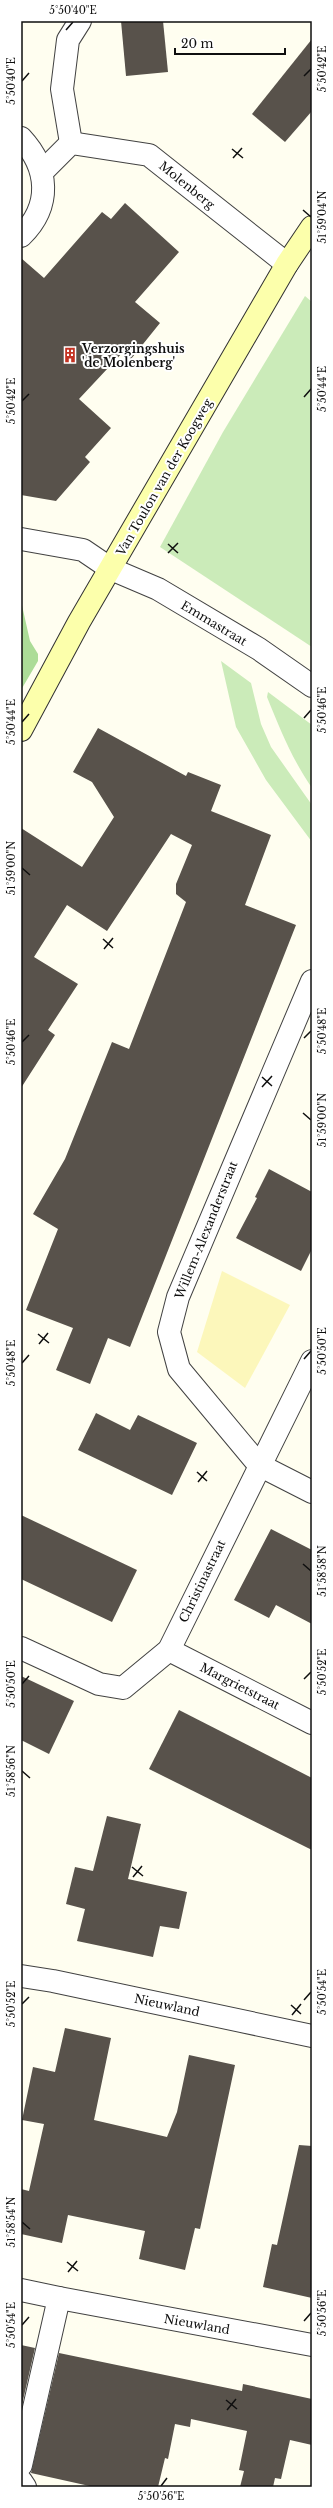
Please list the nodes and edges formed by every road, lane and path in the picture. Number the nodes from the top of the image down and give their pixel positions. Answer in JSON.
{"nodes":[{"id":1,"x":80,"y":21,"type":"edge"},
{"id":2,"x":21,"y":138,"type":"edge"},
{"id":3,"x":71,"y":143,"type":"junction"},
{"id":4,"x":42,"y":172,"type":"junction"},
{"id":5,"x":312,"y":227,"type":"edge"},
{"id":6,"x":21,"y":236,"type":"edge"},
{"id":7,"x":287,"y":264,"type":"junction"},
{"id":8,"x":21,"y":539,"type":"edge"},
{"id":9,"x":111,"y":568,"type":"junction"},
{"id":10,"x":312,"y":686,"type":"edge"},
{"id":11,"x":21,"y":730,"type":"edge"},
{"id":12,"x":312,"y":981,"type":"edge"},
{"id":13,"x":312,"y":1361,"type":"edge"},
{"id":14,"x":259,"y":1465,"type":"junction"},
{"id":15,"x":312,"y":1492,"type":"edge"},
{"id":16,"x":21,"y":1648,"type":"edge"},
{"id":17,"x":169,"y":1650,"type":"junction"},
{"id":18,"x":312,"y":1723,"type":"edge"},
{"id":19,"x":21,"y":1976,"type":"edge"},
{"id":20,"x":312,"y":2036,"type":"edge"},
{"id":21,"x":21,"y":2290,"type":"edge"},
{"id":22,"x":59,"y":2298,"type":"junction"},
{"id":23,"x":312,"y":2345,"type":"edge"},
{"id":24,"x":21,"y":2465,"type":"edge"},
{"id":25,"x":21,"y":2481,"type":"edge"},
{"id":26,"x":25,"y":2487,"type":"edge"}],
"edges":[{"from":1,"to":3,"type":"street"},
{"from":2,"to":4,"type":"street"},
{"from":3,"to":4,"type":"street"},
{"from":3,"to":7,"type":"street","name":"Molenberg"},
{"from":4,"to":6,"type":"street"},
{"from":5,"to":7,"type":"street","name":"Van Toulon van der Koogweg"},
{"from":7,"to":9,"type":"street","name":"Van Toulon van der Koogweg"},
{"from":8,"to":9,"type":"street","name":"Emmastraat"},
{"from":9,"to":10,"type":"street","name":"Emmastraat"},
{"from":9,"to":11,"type":"street","name":"Van Toulon van der Koogweg"},
{"from":12,"to":14,"type":"street","name":"Willem-Alexanderstraat"},
{"from":13,"to":14,"type":"street","name":"Christinastraat"},
{"from":14,"to":15,"type":"street"},
{"from":14,"to":17,"type":"street","name":"Christinastraat"},
{"from":16,"to":17,"type":"street","name":"Christinastraat"},
{"from":17,"to":18,"type":"street","name":"Margrietstraat"},
{"from":19,"to":20,"type":"street","name":"Nieuwland"},
{"from":21,"to":22,"type":"street","name":"Nieuwland"},
{"from":22,"to":23,"type":"street","name":"Nieuwland"},
{"from":22,"to":24,"type":"street"},
{"from":25,"to":26,"type":"street"}]}
